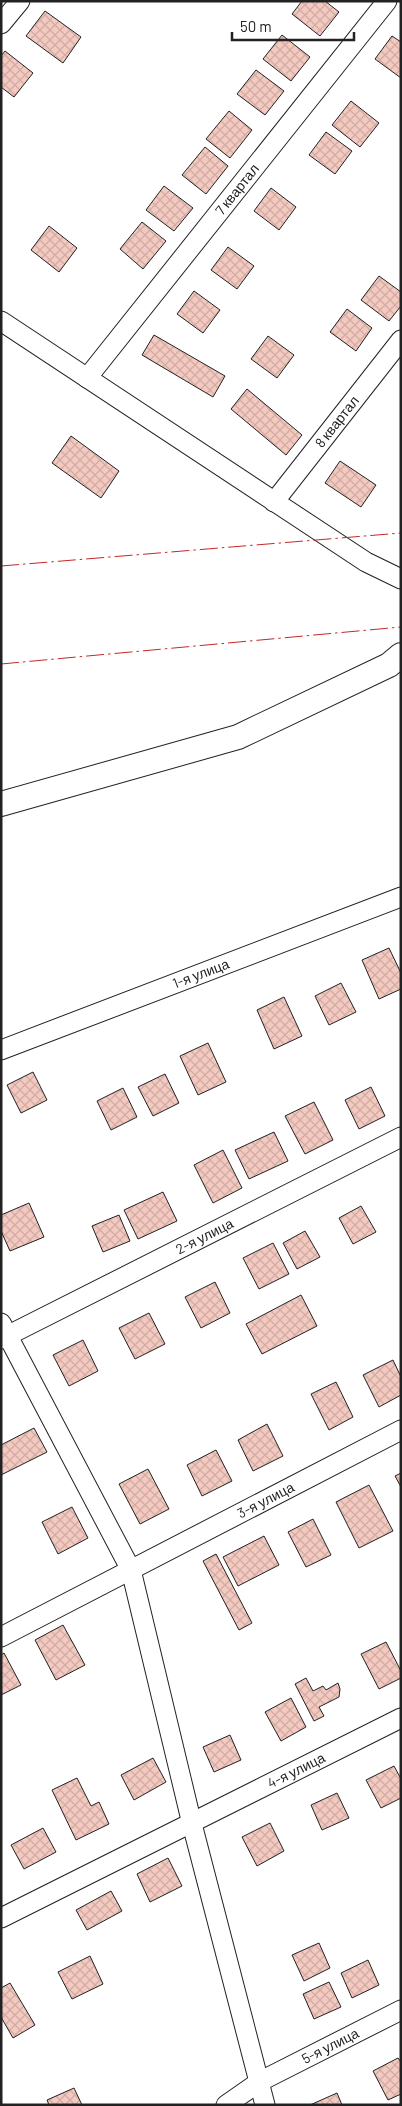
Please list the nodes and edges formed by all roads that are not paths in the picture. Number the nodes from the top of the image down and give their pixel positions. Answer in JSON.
{"nodes":[{"id":1,"x":20,"y":1,"type":"edge"},
{"id":2,"x":387,"y":1,"type":"edge"},
{"id":3,"x":1,"y":24,"type":"edge"},
{"id":4,"x":1,"y":321,"type":"edge"},
{"id":5,"x":401,"y":340,"type":"edge"},
{"id":6,"x":87,"y":378,"type":"junction"},
{"id":7,"x":274,"y":502,"type":"junction"},
{"id":8,"x":401,"y":579,"type":"edge"},
{"id":9,"x":401,"y":655,"type":"edge"},
{"id":10,"x":1,"y":804,"type":"edge"},
{"id":11,"x":401,"y":897,"type":"edge"},
{"id":12,"x":1,"y":1050,"type":"edge"},
{"id":13,"x":401,"y":1136,"type":"edge"},
{"id":14,"x":3,"y":1333,"type":"edge"},
{"id":15,"x":401,"y":1430,"type":"edge"},
{"id":16,"x":131,"y":1570,"type":"junction"},
{"id":17,"x":1,"y":1637,"type":"edge"},
{"id":18,"x":401,"y":1718,"type":"edge"},
{"id":19,"x":192,"y":1824,"type":"junction"},
{"id":20,"x":1,"y":1918,"type":"edge"},
{"id":21,"x":401,"y":2010,"type":"edge"},
{"id":22,"x":259,"y":2082,"type":"junction"},
{"id":23,"x":226,"y":2105,"type":"edge"},
{"id":24,"x":265,"y":2105,"type":"edge"}],
"edges":[{"from":1,"to":3,"type":"street"},
{"from":2,"to":6,"type":"street","name":"7 квартал"},
{"from":4,"to":6,"type":"street"},
{"from":5,"to":7,"type":"street","name":"8 квартал"},
{"from":6,"to":7,"type":"street"},
{"from":7,"to":8,"type":"street"},
{"from":9,"to":10,"type":"main road"},
{"from":11,"to":12,"type":"street","name":"1-я улица"},
{"from":13,"to":14,"type":"street","name":"2-я улица"},
{"from":14,"to":16,"type":"street"},
{"from":15,"to":16,"type":"street","name":"3-я улица"},
{"from":16,"to":17,"type":"street","name":"3-я улица"},
{"from":16,"to":19,"type":"street"},
{"from":18,"to":19,"type":"street","name":"4-я улица"},
{"from":19,"to":20,"type":"street","name":"4-я улица"},
{"from":19,"to":22,"type":"street"},
{"from":21,"to":22,"type":"street","name":"5-я улица"},
{"from":22,"to":23,"type":"street","name":"5-я улица"},
{"from":22,"to":24,"type":"street"}]}
